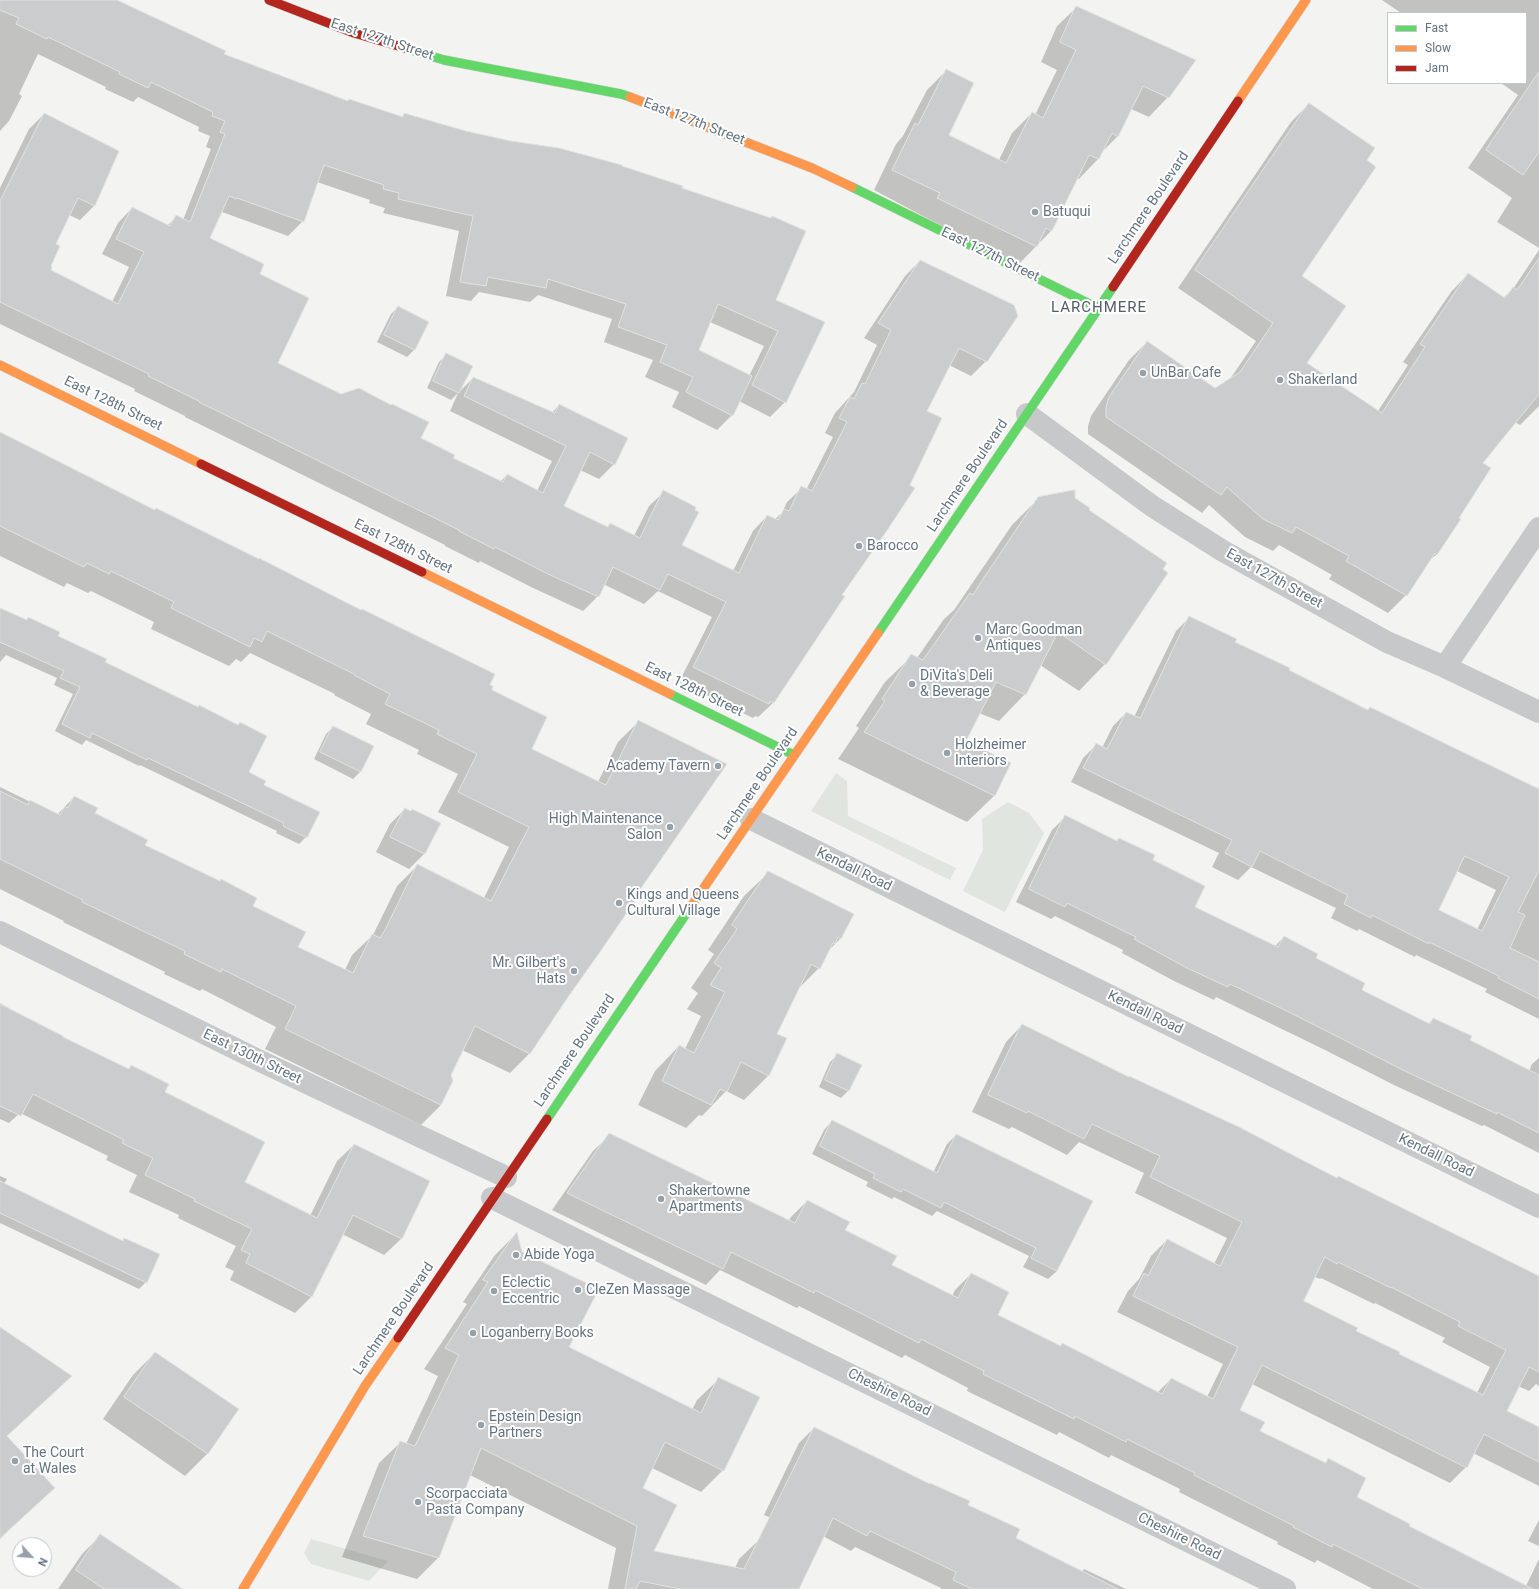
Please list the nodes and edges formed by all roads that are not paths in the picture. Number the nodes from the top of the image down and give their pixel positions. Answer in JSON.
{"nodes":[{"id":1,"x":269,"y":0,"type":"edge"},
{"id":2,"x":1306,"y":0,"type":"edge"},
{"id":3,"x":1098,"y":308,"type":"junction"},
{"id":4,"x":0,"y":365,"type":"edge"},
{"id":5,"x":1027,"y":414,"type":"junction"},
{"id":6,"x":1539,"y":528,"type":"edge"},
{"id":7,"x":1445,"y":667,"type":"junction"},
{"id":8,"x":1539,"y":712,"type":"edge"},
{"id":9,"x":794,"y":755,"type":"junction"},
{"id":10,"x":751,"y":819,"type":"junction"},
{"id":11,"x":0,"y":932,"type":"edge"},
{"id":12,"x":506,"y":1177,"type":"junction"},
{"id":13,"x":492,"y":1198,"type":"junction"},
{"id":14,"x":1539,"y":1207,"type":"edge"},
{"id":15,"x":243,"y":1589,"type":"edge"},
{"id":16,"x":1285,"y":1589,"type":"edge"}],
"edges":[{"from":1,"to":3,"type":"main road","name":"East 127th Street"},
{"from":2,"to":3,"type":"main road","name":"Larchmere Boulevard"},
{"from":3,"to":5,"type":"main road","name":"Larchmere Boulevard"},
{"from":4,"to":9,"type":"main road","name":"East 128th Street"},
{"from":5,"to":7,"type":"street","name":"East 127th Street"},
{"from":5,"to":9,"type":"main road","name":"Larchmere Boulevard"},
{"from":6,"to":7,"type":"street"},
{"from":7,"to":8,"type":"street","name":"East 127th Street"},
{"from":9,"to":10,"type":"main road","name":"Larchmere Boulevard"},
{"from":10,"to":12,"type":"main road","name":"Larchmere Boulevard"},
{"from":10,"to":14,"type":"street","name":"Kendall Road"},
{"from":11,"to":12,"type":"street","name":"East 130th Street"},
{"from":12,"to":13,"type":"main road","name":"Larchmere Boulevard"},
{"from":13,"to":15,"type":"main road","name":"Larchmere Boulevard"},
{"from":13,"to":16,"type":"street","name":"Cheshire Road"}]}
